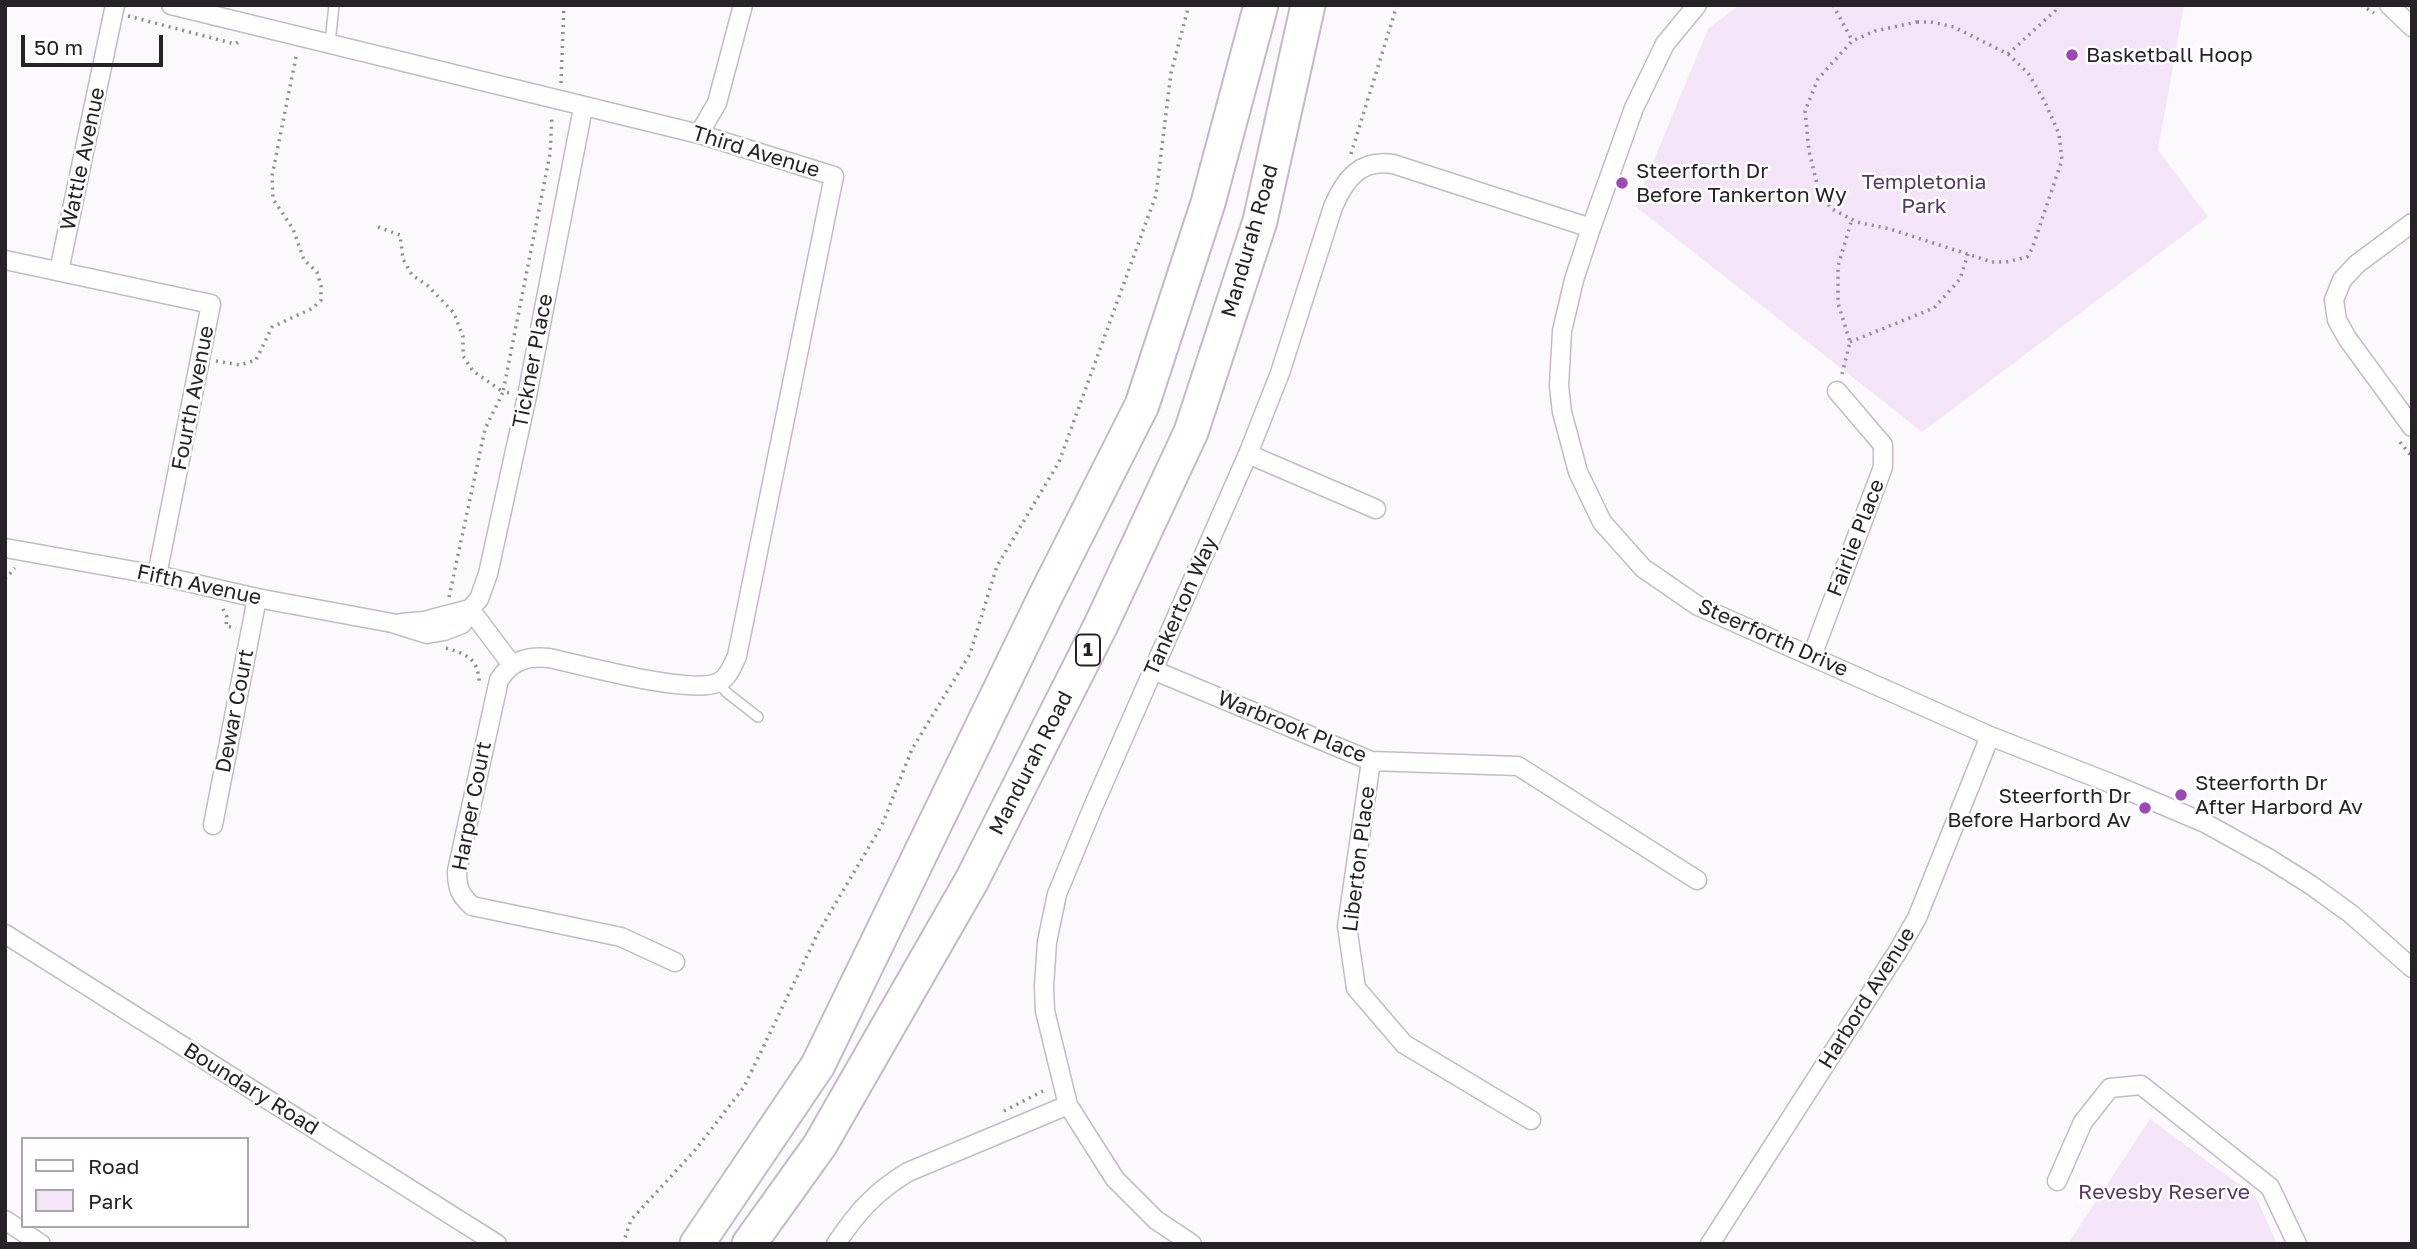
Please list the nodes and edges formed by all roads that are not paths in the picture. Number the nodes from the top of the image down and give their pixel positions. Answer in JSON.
{"nodes":[{"id":1,"x":171,"y":5,"type":"edge"},
{"id":2,"x":334,"y":5,"type":"edge"},
{"id":3,"x":743,"y":5,"type":"edge"},
{"id":4,"x":1261,"y":5,"type":"edge"},
{"id":5,"x":1308,"y":5,"type":"edge"},
{"id":6,"x":2389,"y":5,"type":"edge"},
{"id":7,"x":1693,"y":6,"type":"edge"},
{"id":8,"x":120,"y":10,"type":"edge"},
{"id":9,"x":2412,"y":27,"type":"edge"},
{"id":10,"x":330,"y":43,"type":"junction"},
{"id":11,"x":583,"y":107,"type":"junction"},
{"id":12,"x":699,"y":134,"type":"junction"},
{"id":13,"x":2412,"y":223,"type":"edge"},
{"id":14,"x":1591,"y":228,"type":"junction"},
{"id":15,"x":5,"y":260,"type":"edge"},
{"id":16,"x":59,"y":271,"type":"junction"},
{"id":17,"x":1838,"y":391,"type":"road end"},
{"id":18,"x":2412,"y":427,"type":"edge"},
{"id":19,"x":1248,"y":454,"type":"junction"},
{"id":20,"x":1376,"y":509,"type":"dead end"},
{"id":21,"x":5,"y":548,"type":"edge"},
{"id":22,"x":157,"y":575,"type":"junction"},
{"id":23,"x":257,"y":598,"type":"junction"},
{"id":24,"x":470,"y":609,"type":"junction"},
{"id":25,"x":392,"y":623,"type":"junction"},
{"id":26,"x":1812,"y":656,"type":"junction"},
{"id":27,"x":512,"y":664,"type":"junction"},
{"id":28,"x":1153,"y":670,"type":"junction"},
{"id":29,"x":719,"y":682,"type":"junction"},
{"id":30,"x":758,"y":717,"type":"dead end"},
{"id":31,"x":1990,"y":736,"type":"junction"},
{"id":32,"x":1371,"y":761,"type":"junction"},
{"id":33,"x":213,"y":825,"type":"dead end"},
{"id":34,"x":1697,"y":880,"type":"dead end"},
{"id":35,"x":5,"y":934,"type":"edge"},
{"id":36,"x":675,"y":962,"type":"dead end"},
{"id":37,"x":2412,"y":968,"type":"edge"},
{"id":38,"x":1068,"y":1105,"type":"junction"},
{"id":39,"x":1531,"y":1120,"type":"dead end"},
{"id":40,"x":2057,"y":1181,"type":"dead end"},
{"id":41,"x":5,"y":1220,"type":"edge"},
{"id":42,"x":41,"y":1244,"type":"edge"},
{"id":43,"x":497,"y":1244,"type":"edge"},
{"id":44,"x":697,"y":1244,"type":"edge"},
{"id":45,"x":749,"y":1244,"type":"edge"},
{"id":46,"x":836,"y":1244,"type":"edge"},
{"id":47,"x":1192,"y":1244,"type":"edge"},
{"id":48,"x":1710,"y":1244,"type":"edge"},
{"id":49,"x":2297,"y":1244,"type":"edge"}],
"edges":[{"from":1,"to":10,"type":"street","name":"Third Avenue"},
{"from":2,"to":10,"type":"lane"},
{"from":3,"to":12,"type":"street"},
{"from":4,"to":44,"type":"highway"},
{"from":5,"to":45,"type":"highway","name":"Mandurah Road","number":"1"},
{"from":6,"to":9,"type":"street"},
{"from":7,"to":14,"type":"street","name":"Steerforth Drive"},
{"from":8,"to":16,"type":"street","name":"Wattle Avenue"},
{"from":10,"to":11,"type":"street","name":"Third Avenue"},
{"from":11,"to":12,"type":"street","name":"Third Avenue"},
{"from":11,"to":24,"type":"street","name":"Tickner Place"},
{"from":12,"to":29,"type":"street","name":"Third Avenue"},
{"from":13,"to":18,"type":"street"},
{"from":14,"to":19,"type":"street","name":"Tankerton Way"},
{"from":14,"to":26,"type":"street","name":"Steerforth Drive"},
{"from":15,"to":16,"type":"street","name":"Fourth Avenue"},
{"from":16,"to":22,"type":"street","name":"Fourth Avenue"},
{"from":17,"to":26,"type":"street","name":"Fairlie Place"},
{"from":19,"to":20,"type":"street"},
{"from":19,"to":28,"type":"street","name":"Tankerton Way"},
{"from":21,"to":22,"type":"street","name":"Fifth Avenue"},
{"from":22,"to":23,"type":"street","name":"Fifth Avenue"},
{"from":23,"to":25,"type":"street","name":"Fifth Avenue"},
{"from":23,"to":33,"type":"street","name":"Dewar Court"},
{"from":24,"to":25,"type":"street","name":"Fifth Avenue"},
{"from":24,"to":25,"type":"street","name":"Fifth Avenue"},
{"from":24,"to":27,"type":"street"},
{"from":26,"to":31,"type":"street","name":"Steerforth Drive"},
{"from":27,"to":29,"type":"street"},
{"from":27,"to":36,"type":"street","name":"Harper Court"},
{"from":28,"to":32,"type":"street","name":"Warbrook Place"},
{"from":28,"to":38,"type":"street","name":"Tankerton Way"},
{"from":29,"to":30,"type":"lane"},
{"from":31,"to":37,"type":"street","name":"Steerforth Drive"},
{"from":31,"to":48,"type":"street","name":"Harbord Avenue"},
{"from":32,"to":34,"type":"street","name":"Warbrook Place"},
{"from":32,"to":39,"type":"street","name":"Liberton Place"},
{"from":35,"to":43,"type":"street","name":"Boundary Road"},
{"from":38,"to":46,"type":"street"},
{"from":38,"to":47,"type":"street","name":"Tankerton Way"},
{"from":40,"to":49,"type":"street"},
{"from":41,"to":42,"type":"street"}]}
